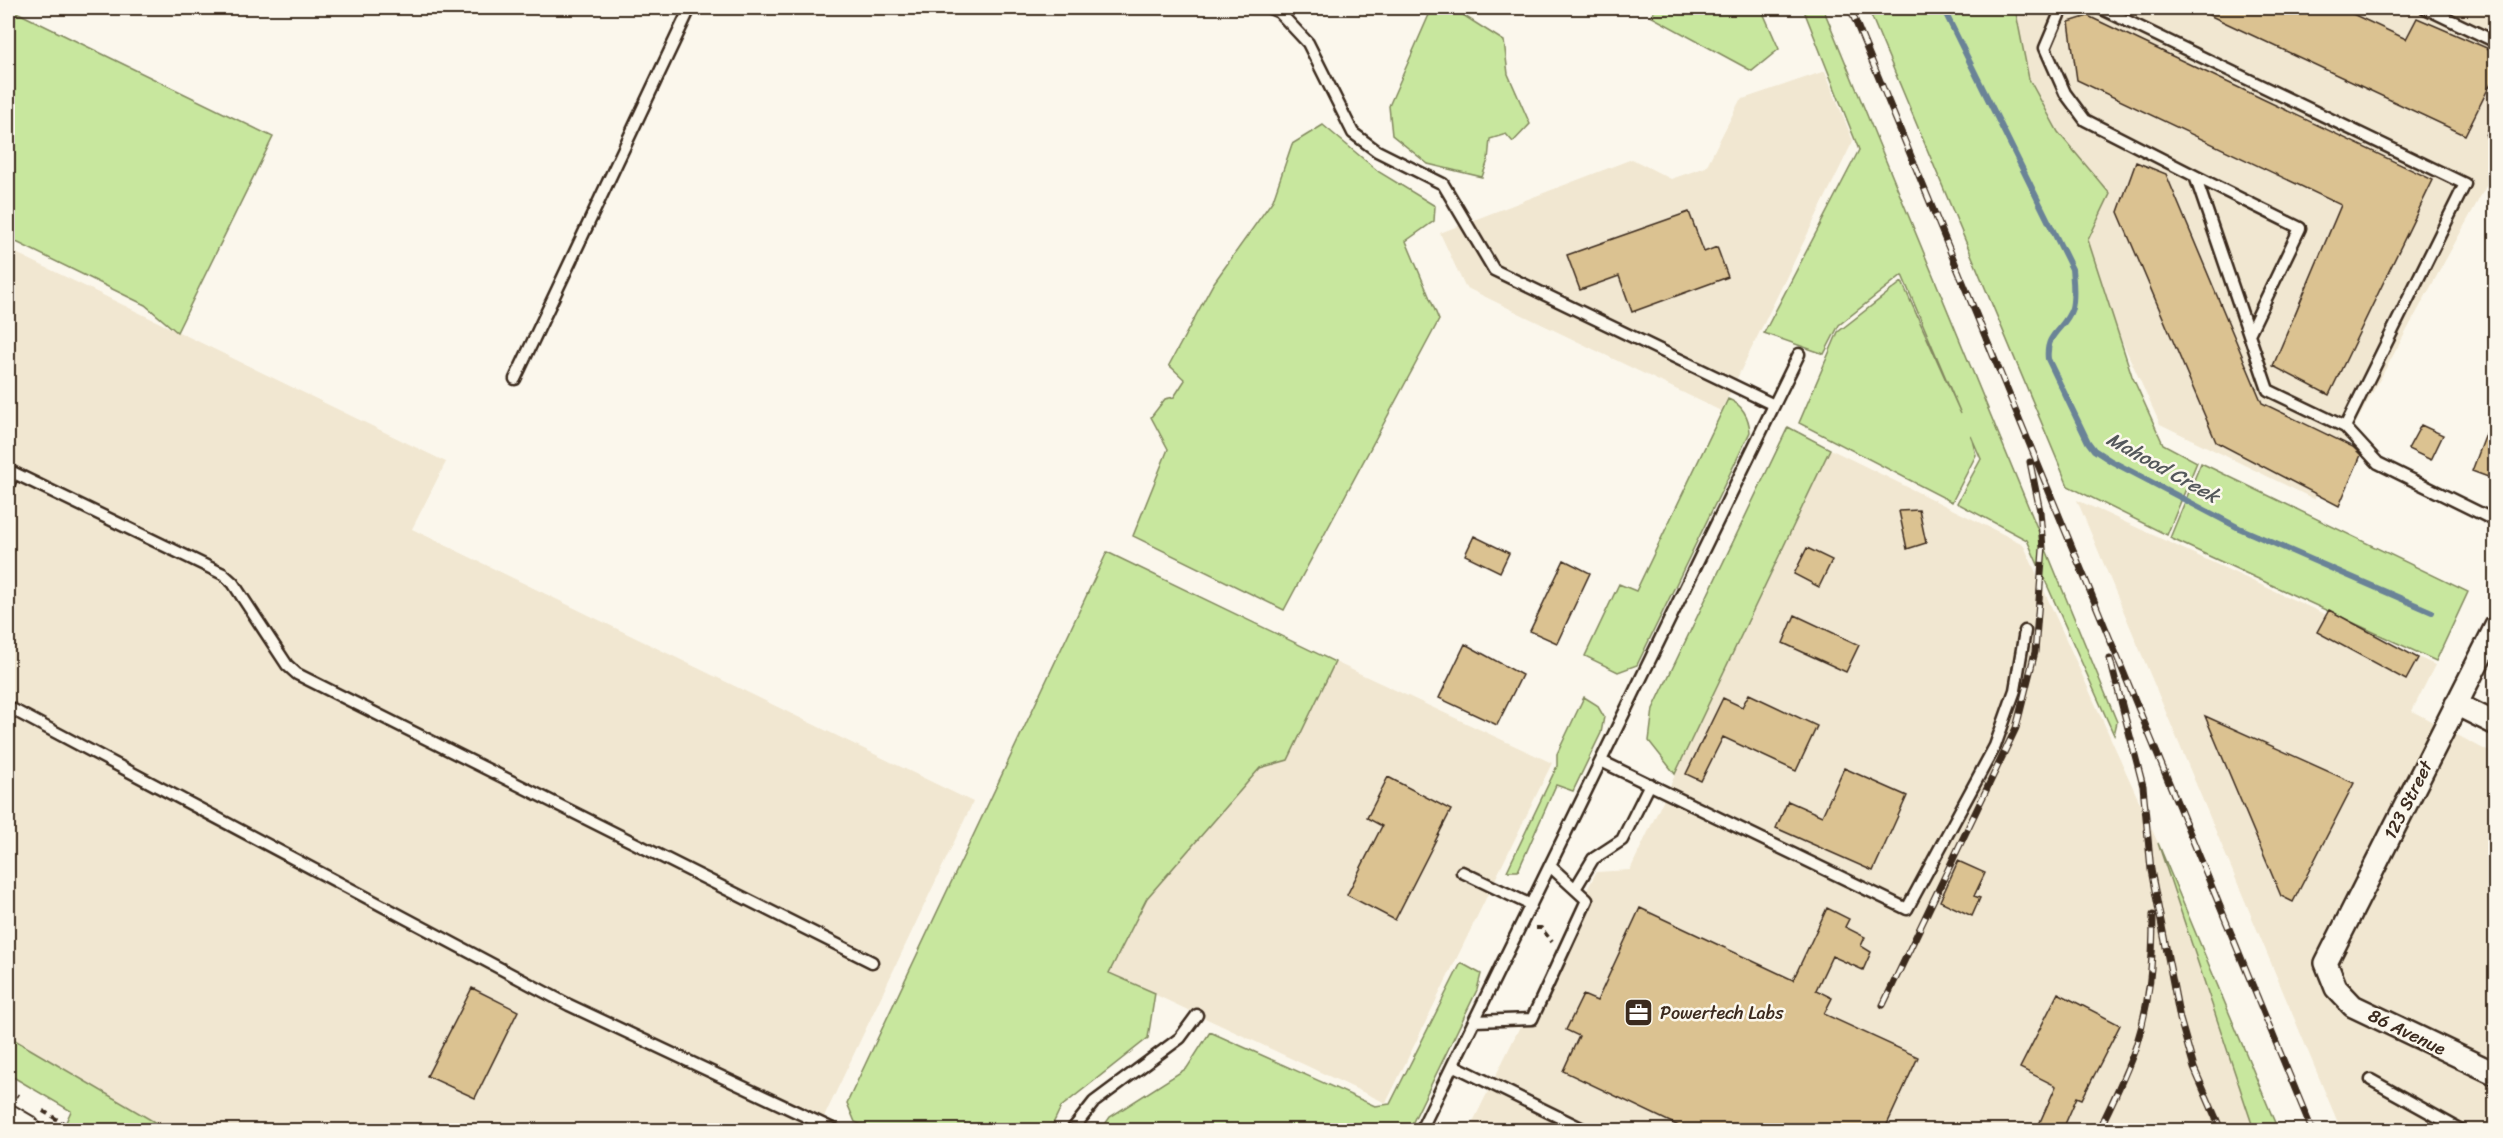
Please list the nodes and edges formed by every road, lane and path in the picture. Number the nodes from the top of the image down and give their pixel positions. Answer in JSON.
{"nodes":[{"id":1,"x":690,"y":8,"type":"edge"},
{"id":2,"x":1270,"y":8,"type":"edge"},
{"id":3,"x":2062,"y":8,"type":"edge"},
{"id":4,"x":2100,"y":8,"type":"edge"},
{"id":5,"x":2425,"y":8,"type":"edge"},
{"id":6,"x":2496,"y":42,"type":"edge"},
{"id":7,"x":2195,"y":176,"type":"junction"},
{"id":8,"x":2249,"y":334,"type":"junction"},
{"id":9,"x":1799,"y":354,"type":"dead end"},
{"id":10,"x":515,"y":379,"type":"dead end"},
{"id":11,"x":1774,"y":405,"type":"junction"},
{"id":12,"x":2345,"y":428,"type":"junction"},
{"id":13,"x":10,"y":471,"type":"edge"},
{"id":14,"x":8,"y":486,"type":"edge"},
{"id":15,"x":2496,"y":521,"type":"edge"},
{"id":16,"x":2496,"y":626,"type":"edge"},
{"id":17,"x":2025,"y":631,"type":"dead end"},
{"id":18,"x":2456,"y":704,"type":"junction"},
{"id":19,"x":8,"y":707,"type":"edge"},
{"id":20,"x":2496,"y":724,"type":"edge"},
{"id":21,"x":1601,"y":760,"type":"junction"},
{"id":22,"x":1650,"y":784,"type":"junction"},
{"id":23,"x":1550,"y":866,"type":"junction"},
{"id":24,"x":1462,"y":872,"type":"dead end"},
{"id":25,"x":1575,"y":889,"type":"junction"},
{"id":26,"x":1531,"y":905,"type":"junction"},
{"id":27,"x":1521,"y":926,"type":"junction"},
{"id":28,"x":1561,"y":954,"type":"junction"},
{"id":29,"x":872,"y":962,"type":"dead end"},
{"id":30,"x":2331,"y":975,"type":"joint"},
{"id":31,"x":1197,"y":1015,"type":"dead end"},
{"id":32,"x":1474,"y":1021,"type":"junction"},
{"id":33,"x":1453,"y":1065,"type":"junction"},
{"id":34,"x":2496,"y":1074,"type":"edge"},
{"id":35,"x":2371,"y":1080,"type":"dead end"},
{"id":36,"x":8,"y":1120,"type":"edge"},
{"id":37,"x":34,"y":1121,"type":"edge"},
{"id":38,"x":75,"y":1131,"type":"edge"},
{"id":39,"x":835,"y":1131,"type":"edge"},
{"id":40,"x":1072,"y":1131,"type":"edge"},
{"id":41,"x":1421,"y":1131,"type":"edge"},
{"id":42,"x":1585,"y":1131,"type":"edge"},
{"id":43,"x":2461,"y":1131,"type":"edge"}],
"edges":[{"from":1,"to":10,"type":"lane"},
{"from":2,"to":11,"type":"lane"},
{"from":3,"to":7,"type":"lane"},
{"from":4,"to":12,"type":"lane"},
{"from":5,"to":6,"type":"lane"},
{"from":7,"to":8,"type":"lane"},
{"from":7,"to":8,"type":"lane"},
{"from":8,"to":12,"type":"lane"},
{"from":9,"to":11,"type":"lane"},
{"from":11,"to":21,"type":"lane"},
{"from":12,"to":15,"type":"lane"},
{"from":13,"to":14,"type":"lane"},
{"from":13,"to":29,"type":"lane"},
{"from":16,"to":18,"type":"street","name":"123 Street"},
{"from":17,"to":22,"type":"lane"},
{"from":18,"to":20,"type":"street"},
{"from":18,"to":30,"type":"street","name":"123 Street"},
{"from":19,"to":39,"type":"lane"},
{"from":21,"to":22,"type":"lane"},
{"from":21,"to":23,"type":"lane"},
{"from":22,"to":25,"type":"lane"},
{"from":23,"to":25,"type":"lane"},
{"from":23,"to":26,"type":"lane"},
{"from":24,"to":26,"type":"lane"},
{"from":25,"to":28,"type":"lane"},
{"from":26,"to":27,"type":"lane"},
{"from":27,"to":28,"type":"path"},
{"from":27,"to":32,"type":"lane"},
{"from":28,"to":32,"type":"lane"},
{"from":30,"to":34,"type":"street","name":"86 Avenue"},
{"from":31,"to":40,"type":"lane"},
{"from":32,"to":33,"type":"lane"},
{"from":33,"to":41,"type":"lane"},
{"from":33,"to":42,"type":"lane"},
{"from":35,"to":43,"type":"lane"},
{"from":36,"to":37,"type":"main road"},
{"from":37,"to":38,"type":"path"}]}
